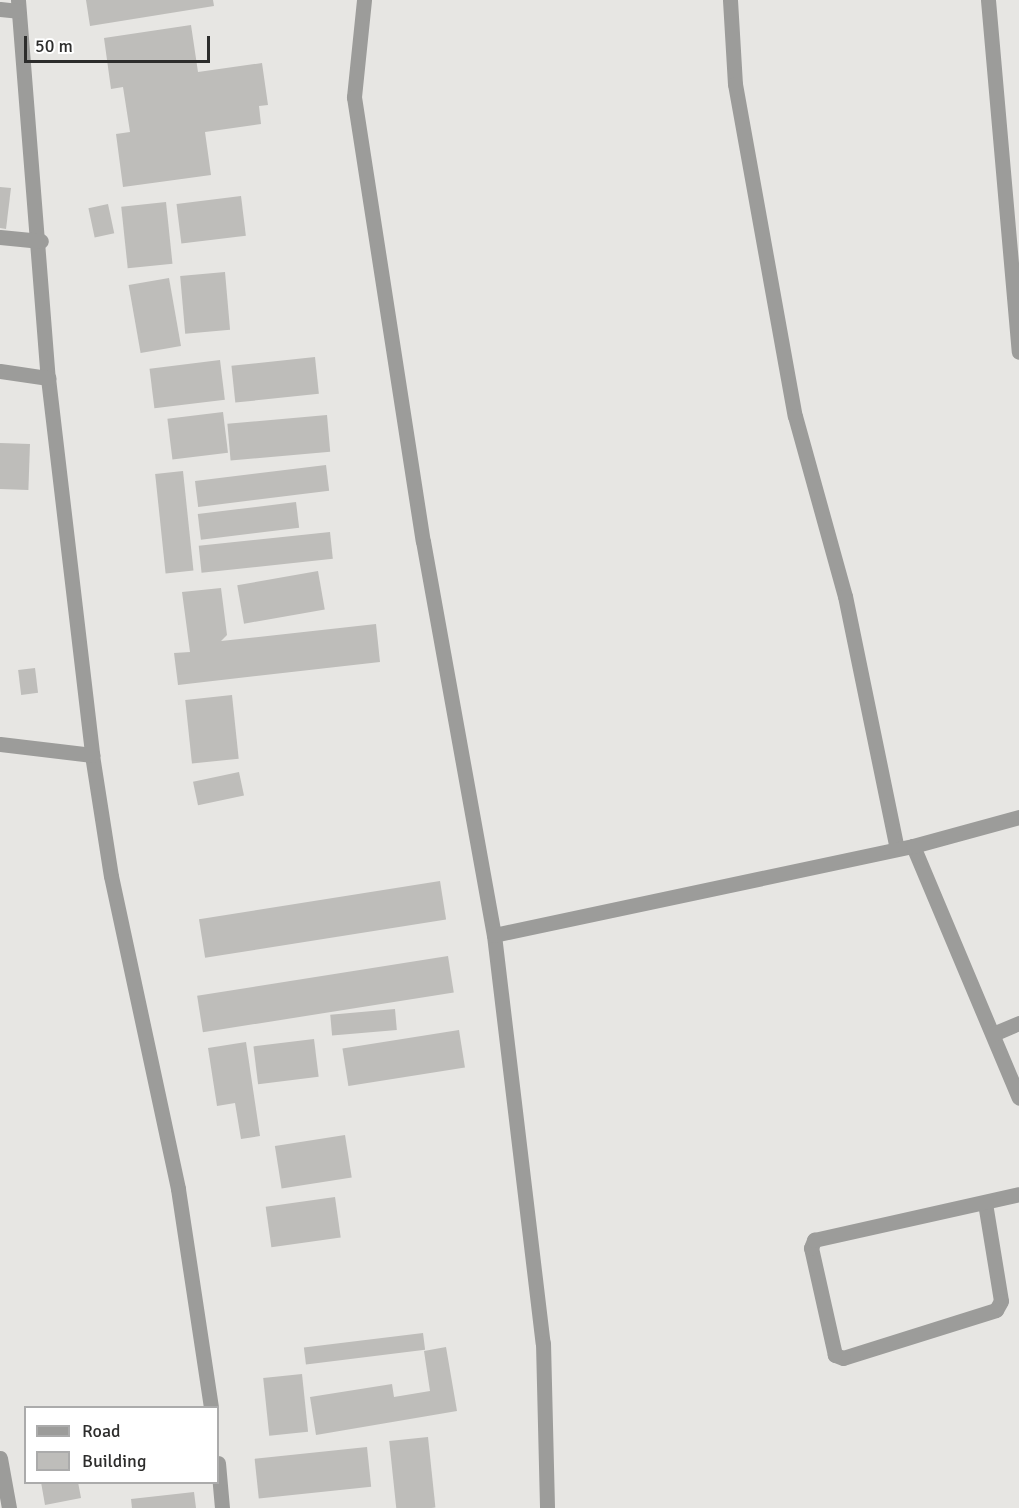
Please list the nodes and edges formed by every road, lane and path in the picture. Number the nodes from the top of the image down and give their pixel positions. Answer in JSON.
{"nodes":[{"id":1,"x":364,"y":0,"type":"edge"},
{"id":2,"x":730,"y":0,"type":"edge"},
{"id":3,"x":988,"y":0,"type":"edge"},
{"id":4,"x":18,"y":6,"type":"edge"},
{"id":5,"x":0,"y":9,"type":"edge"},
{"id":6,"x":0,"y":237,"type":"edge"},
{"id":7,"x":41,"y":241,"type":"junction"},
{"id":8,"x":1019,"y":352,"type":"edge"},
{"id":9,"x":0,"y":371,"type":"edge"},
{"id":10,"x":48,"y":378,"type":"junction"},
{"id":11,"x":0,"y":744,"type":"edge"},
{"id":12,"x":92,"y":755,"type":"junction"},
{"id":13,"x":1019,"y":817,"type":"edge"},
{"id":14,"x":913,"y":846,"type":"junction"},
{"id":15,"x":897,"y":849,"type":"junction"},
{"id":16,"x":494,"y":935,"type":"junction"},
{"id":17,"x":1019,"y":1023,"type":"edge"},
{"id":18,"x":993,"y":1034,"type":"junction"},
{"id":19,"x":1019,"y":1098,"type":"edge"},
{"id":20,"x":1019,"y":1194,"type":"edge"},
{"id":21,"x":985,"y":1203,"type":"junction"},
{"id":22,"x":211,"y":1406,"type":"edge"},
{"id":23,"x":0,"y":1458,"type":"edge"},
{"id":24,"x":219,"y":1474,"type":"edge"},
{"id":25,"x":9,"y":1508,"type":"edge"},
{"id":26,"x":222,"y":1508,"type":"edge"},
{"id":27,"x":541,"y":1508,"type":"edge"},
{"id":28,"x":547,"y":1508,"type":"edge"}],
"edges":[{"from":1,"to":16,"type":"street"},
{"from":2,"to":15,"type":"street"},
{"from":3,"to":8,"type":"street"},
{"from":4,"to":5,"type":"street"},
{"from":4,"to":7,"type":"street"},
{"from":6,"to":7,"type":"street"},
{"from":7,"to":10,"type":"street"},
{"from":9,"to":10,"type":"street"},
{"from":10,"to":12,"type":"street"},
{"from":11,"to":12,"type":"street"},
{"from":12,"to":22,"type":"street"},
{"from":13,"to":14,"type":"street"},
{"from":14,"to":15,"type":"street"},
{"from":14,"to":18,"type":"street"},
{"from":15,"to":16,"type":"street"},
{"from":16,"to":28,"type":"street"},
{"from":17,"to":18,"type":"street"},
{"from":18,"to":19,"type":"street"},
{"from":20,"to":21,"type":"street"},
{"from":21,"to":21,"type":"street"},
{"from":23,"to":25,"type":"street"},
{"from":24,"to":26,"type":"street"},
{"from":27,"to":28,"type":"street"}]}
